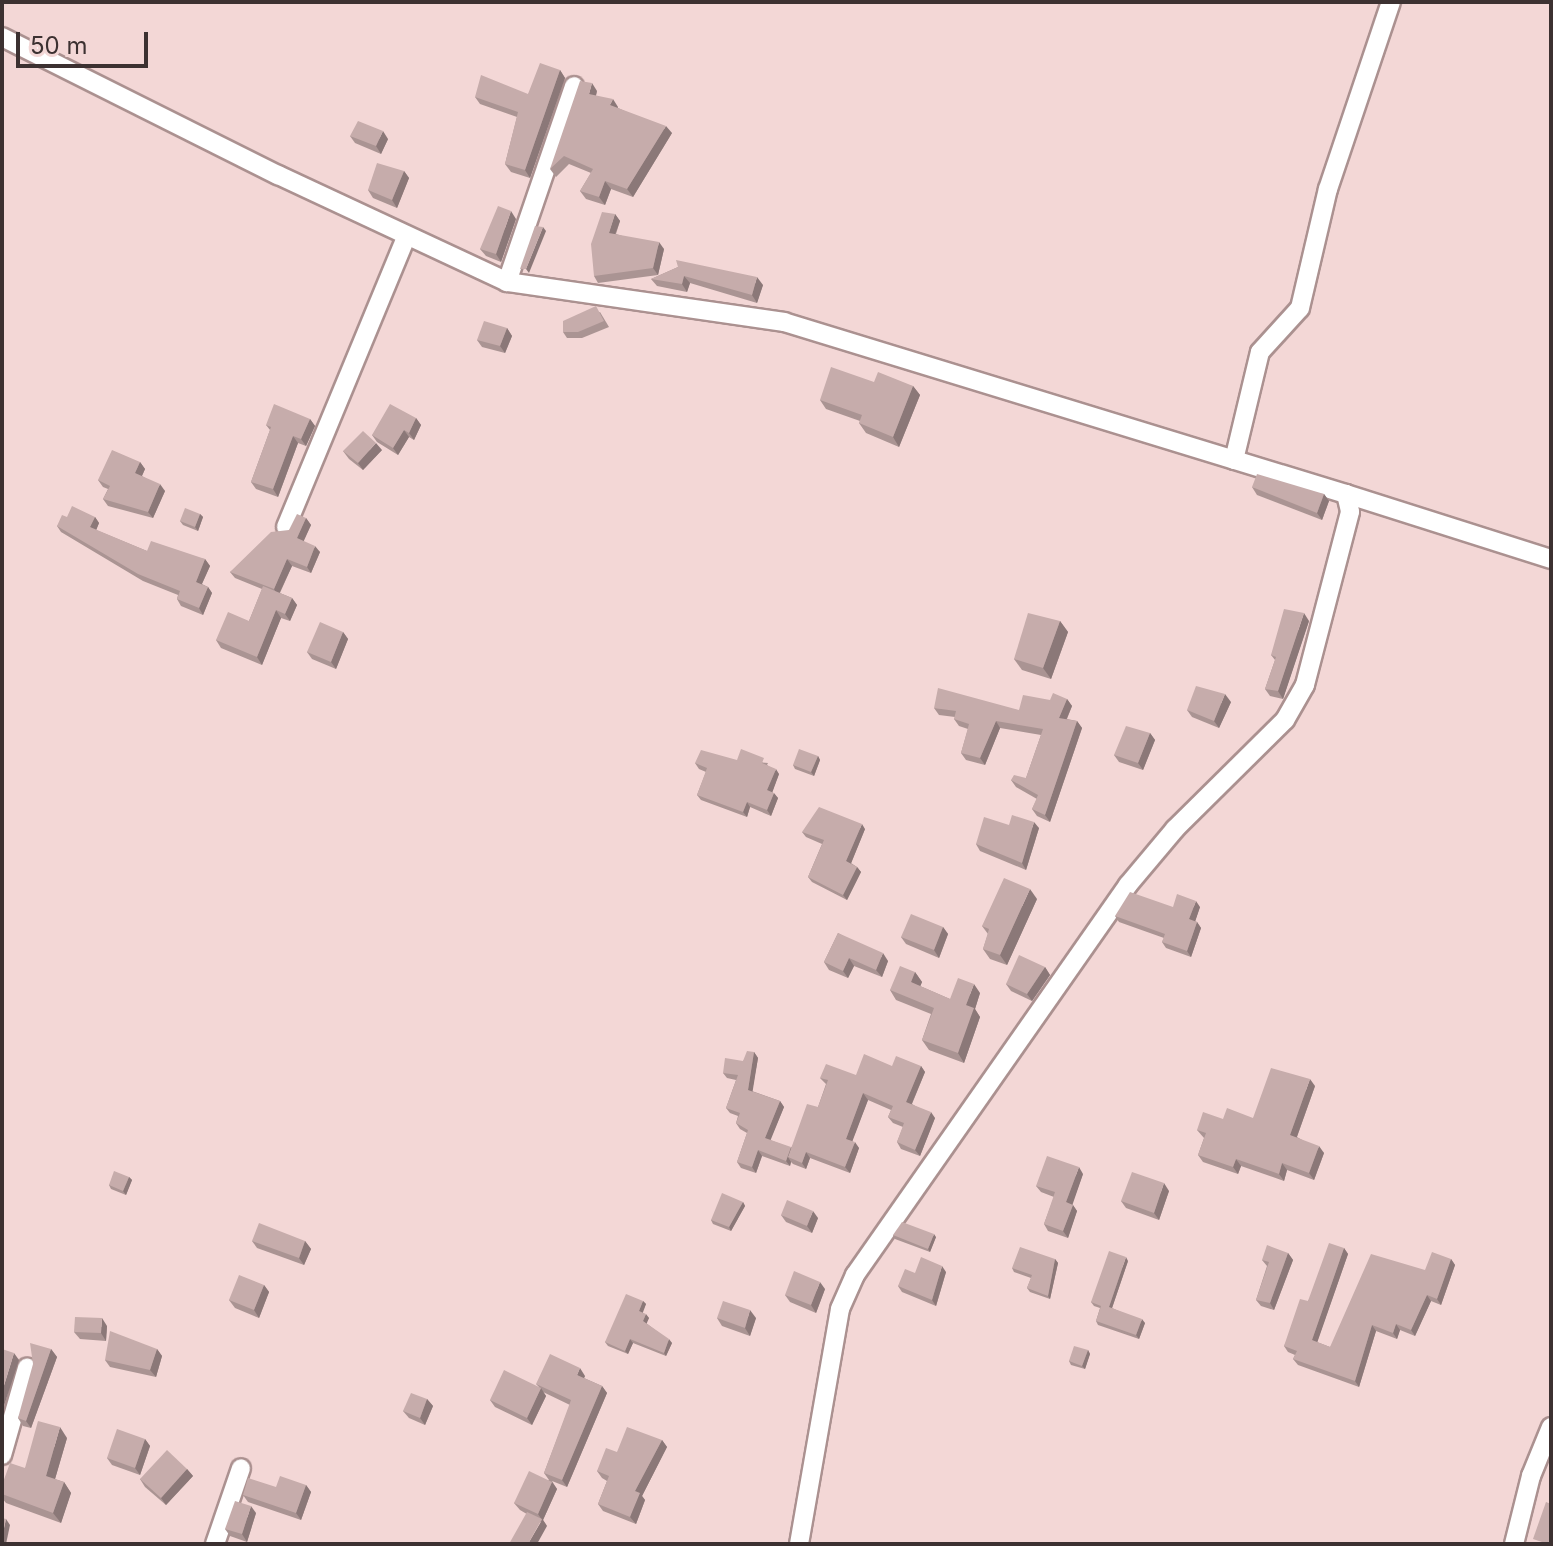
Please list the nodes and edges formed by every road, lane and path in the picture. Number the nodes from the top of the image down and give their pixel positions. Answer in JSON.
{"nodes":[{"id":1,"x":1391,"y":2,"type":"edge"},
{"id":2,"x":2,"y":37,"type":"edge"},
{"id":3,"x":574,"y":86,"type":"dead end"},
{"id":4,"x":406,"y":237,"type":"junction"},
{"id":5,"x":507,"y":282,"type":"junction"},
{"id":6,"x":1234,"y":460,"type":"junction"},
{"id":7,"x":1346,"y":494,"type":"junction"},
{"id":8,"x":286,"y":527,"type":"edge"},
{"id":9,"x":1551,"y":559,"type":"edge"},
{"id":10,"x":27,"y":1368,"type":"dead end"},
{"id":11,"x":11,"y":1388,"type":"edge"},
{"id":12,"x":1551,"y":1427,"type":"edge"},
{"id":13,"x":2,"y":1455,"type":"edge"},
{"id":14,"x":241,"y":1468,"type":"dead end"},
{"id":15,"x":215,"y":1544,"type":"edge"},
{"id":16,"x":799,"y":1544,"type":"edge"},
{"id":17,"x":1514,"y":1544,"type":"edge"}],
"edges":[{"from":1,"to":6,"type":"street"},
{"from":2,"to":4,"type":"street"},
{"from":3,"to":5,"type":"street"},
{"from":4,"to":5,"type":"street"},
{"from":4,"to":8,"type":"street"},
{"from":5,"to":6,"type":"street"},
{"from":6,"to":7,"type":"street"},
{"from":7,"to":9,"type":"street"},
{"from":7,"to":16,"type":"street"},
{"from":10,"to":11,"type":"street"},
{"from":11,"to":13,"type":"street"},
{"from":12,"to":17,"type":"street"},
{"from":14,"to":15,"type":"street"}]}
